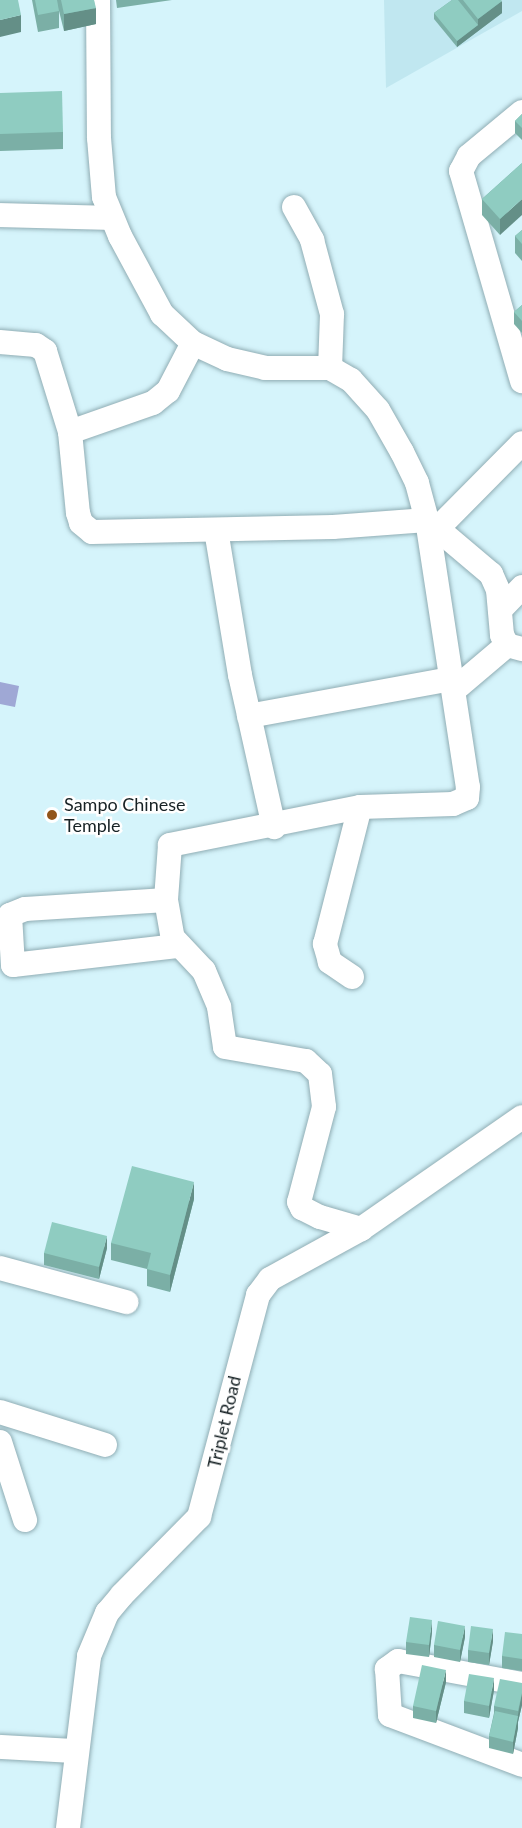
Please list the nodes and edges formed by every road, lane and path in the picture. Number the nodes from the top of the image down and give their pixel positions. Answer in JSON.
{"nodes":[{"id":1,"x":98,"y":0,"type":"edge"},
{"id":2,"x":522,"y":112,"type":"edge"},
{"id":3,"x":294,"y":207,"type":"dead end"},
{"id":4,"x":0,"y":215,"type":"edge"},
{"id":5,"x":111,"y":218,"type":"junction"},
{"id":6,"x":0,"y":342,"type":"edge"},
{"id":7,"x":193,"y":343,"type":"junction"},
{"id":8,"x":330,"y":368,"type":"junction"},
{"id":9,"x":522,"y":381,"type":"edge"},
{"id":10,"x":70,"y":432,"type":"junction"},
{"id":11,"x":522,"y":443,"type":"edge"},
{"id":12,"x":433,"y":523,"type":"junction"},
{"id":13,"x":216,"y":530,"type":"junction"},
{"id":14,"x":522,"y":587,"type":"edge"},
{"id":15,"x":500,"y":610,"type":"junction"},
{"id":16,"x":514,"y":647,"type":"edge"},
{"id":17,"x":452,"y":684,"type":"junction"},
{"id":18,"x":249,"y":716,"type":"junction"},
{"id":19,"x":360,"y":807,"type":"junction"},
{"id":20,"x":274,"y":827,"type":"junction"},
{"id":21,"x":165,"y":900,"type":"junction"},
{"id":22,"x":177,"y":946,"type":"junction"},
{"id":23,"x":352,"y":977,"type":"dead end"},
{"id":24,"x":520,"y":1121,"type":"edge"},
{"id":25,"x":361,"y":1229,"type":"junction"},
{"id":26,"x":0,"y":1268,"type":"edge"},
{"id":27,"x":126,"y":1302,"type":"dead end"},
{"id":28,"x":0,"y":1412,"type":"edge"},
{"id":29,"x":0,"y":1443,"type":"edge"},
{"id":30,"x":105,"y":1445,"type":"dead end"},
{"id":31,"x":26,"y":1520,"type":"dead end"},
{"id":32,"x":522,"y":1684,"type":"edge"},
{"id":33,"x":0,"y":1747,"type":"edge"},
{"id":34,"x":75,"y":1751,"type":"junction"},
{"id":35,"x":522,"y":1765,"type":"edge"},
{"id":36,"x":69,"y":1828,"type":"edge"}],
"edges":[{"from":1,"to":5,"type":"street"},
{"from":2,"to":9,"type":"street"},
{"from":3,"to":8,"type":"street"},
{"from":4,"to":5,"type":"street"},
{"from":5,"to":7,"type":"street"},
{"from":6,"to":10,"type":"street"},
{"from":7,"to":8,"type":"street"},
{"from":7,"to":10,"type":"street"},
{"from":8,"to":12,"type":"street"},
{"from":10,"to":13,"type":"street"},
{"from":11,"to":12,"type":"street"},
{"from":12,"to":13,"type":"street"},
{"from":12,"to":15,"type":"street"},
{"from":12,"to":17,"type":"street"},
{"from":13,"to":18,"type":"street"},
{"from":14,"to":15,"type":"street"},
{"from":15,"to":16,"type":"street"},
{"from":16,"to":17,"type":"street"},
{"from":17,"to":18,"type":"street"},
{"from":17,"to":19,"type":"street"},
{"from":18,"to":20,"type":"street"},
{"from":19,"to":20,"type":"street"},
{"from":19,"to":23,"type":"street"},
{"from":20,"to":21,"type":"street"},
{"from":21,"to":22,"type":"street"},
{"from":21,"to":22,"type":"street"},
{"from":22,"to":25,"type":"street"},
{"from":24,"to":25,"type":"street","name":"Triplet Road"},
{"from":25,"to":34,"type":"street","name":"Triplet Road"},
{"from":26,"to":27,"type":"street"},
{"from":28,"to":30,"type":"street"},
{"from":29,"to":31,"type":"street"},
{"from":32,"to":35,"type":"street"},
{"from":33,"to":34,"type":"street"},
{"from":34,"to":36,"type":"street","name":"Triplet Road"}]}
